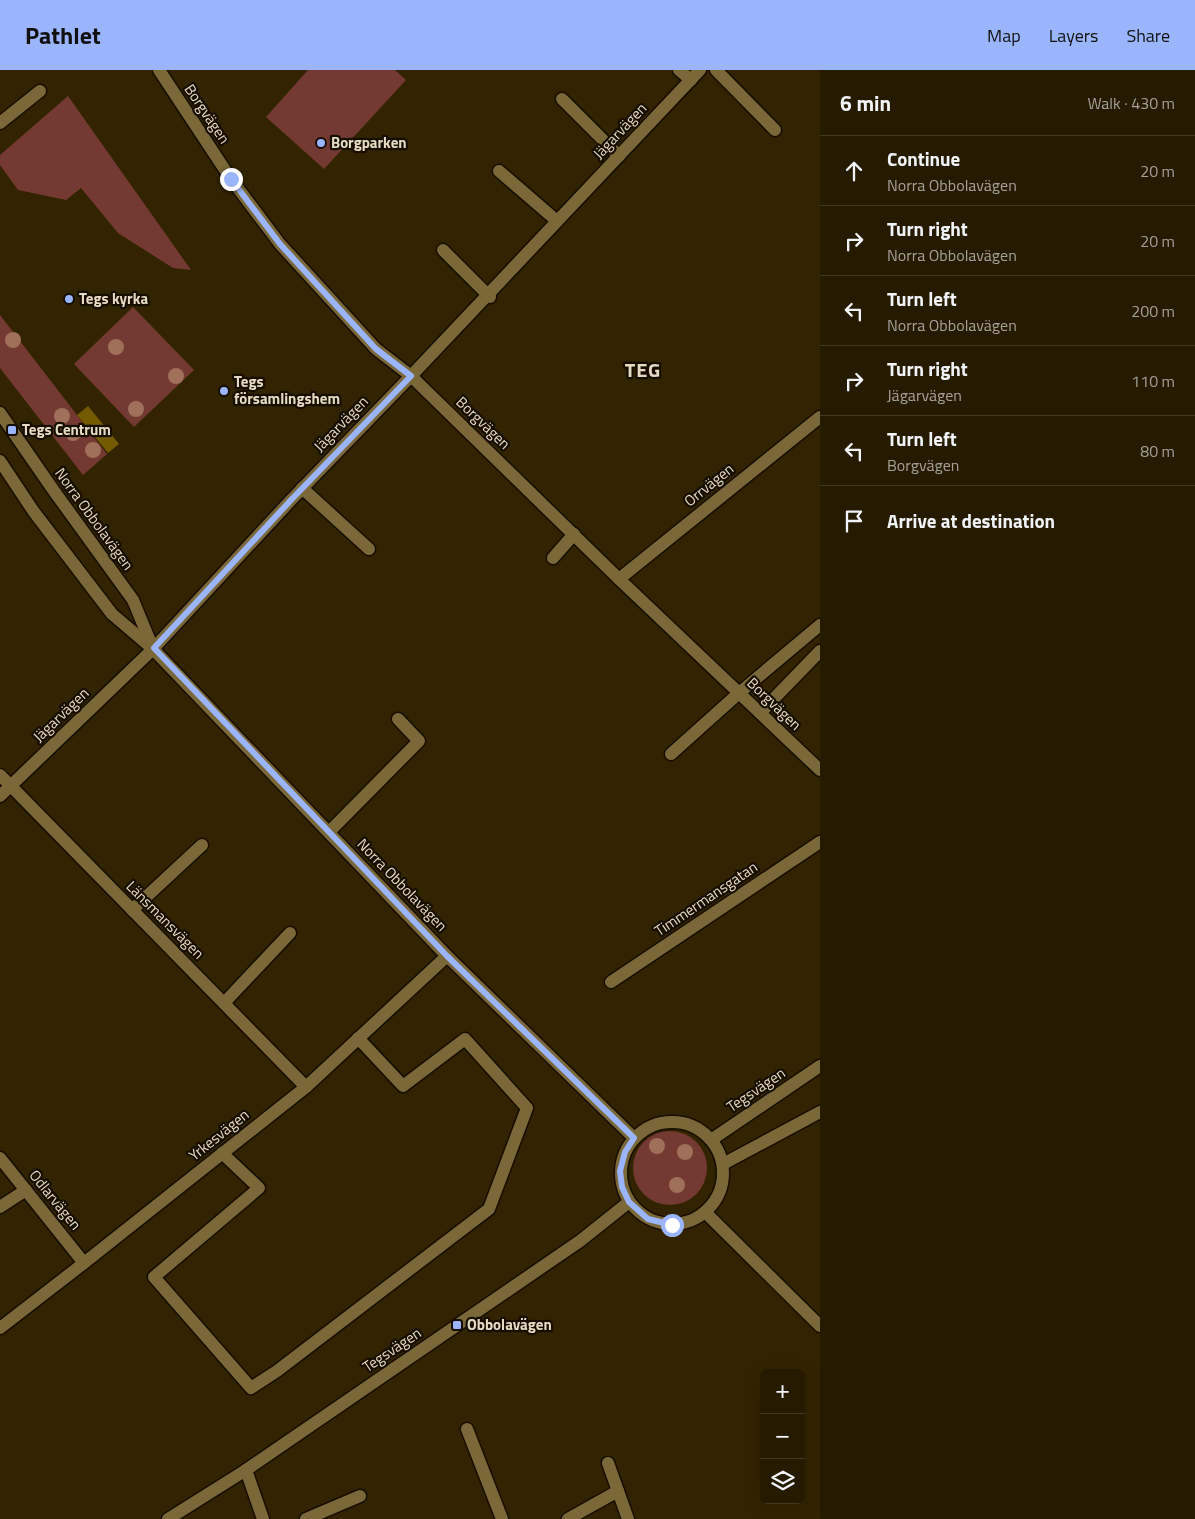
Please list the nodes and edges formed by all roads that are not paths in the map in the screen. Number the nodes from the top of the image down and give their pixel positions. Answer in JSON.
{"nodes":[{"id":1,"x":158,"y":70,"type":"edge"},
{"id":2,"x":679,"y":70,"type":"edge"},
{"id":3,"x":700,"y":70,"type":"edge"},
{"id":4,"x":716,"y":70,"type":"edge"},
{"id":5,"x":691,"y":80,"type":"junction"},
{"id":6,"x":40,"y":91,"type":"dead end"},
{"id":7,"x":562,"y":99,"type":"dead end"},
{"id":8,"x":0,"y":123,"type":"edge"},
{"id":9,"x":775,"y":130,"type":"dead end"},
{"id":10,"x":619,"y":156,"type":"junction"},
{"id":11,"x":499,"y":171,"type":"dead end"},
{"id":12,"x":557,"y":221,"type":"junction"},
{"id":13,"x":443,"y":250,"type":"dead end"},
{"id":14,"x":489,"y":296,"type":"junction"},
{"id":15,"x":411,"y":376,"type":"junction"},
{"id":16,"x":0,"y":413,"type":"edge"},
{"id":17,"x":820,"y":417,"type":"edge"},
{"id":18,"x":0,"y":460,"type":"edge"},
{"id":19,"x":302,"y":488,"type":"junction"},
{"id":20,"x":574,"y":534,"type":"junction"},
{"id":21,"x":369,"y":548,"type":"dead end"},
{"id":22,"x":553,"y":558,"type":"dead end"},
{"id":23,"x":619,"y":579,"type":"junction"},
{"id":24,"x":820,"y":625,"type":"edge"},
{"id":25,"x":154,"y":648,"type":"junction"},
{"id":26,"x":820,"y":652,"type":"edge"},
{"id":27,"x":739,"y":693,"type":"junction"},
{"id":28,"x":760,"y":713,"type":"junction"},
{"id":29,"x":398,"y":719,"type":"dead end"},
{"id":30,"x":671,"y":754,"type":"dead end"},
{"id":31,"x":820,"y":770,"type":"edge"},
{"id":32,"x":0,"y":775,"type":"edge"},
{"id":33,"x":10,"y":786,"type":"junction"},
{"id":34,"x":0,"y":796,"type":"edge"},
{"id":35,"x":329,"y":832,"type":"junction"},
{"id":36,"x":820,"y":842,"type":"edge"},
{"id":37,"x":202,"y":845,"type":"dead end"},
{"id":38,"x":132,"y":910,"type":"junction"},
{"id":39,"x":290,"y":933,"type":"dead end"},
{"id":40,"x":447,"y":956,"type":"junction"},
{"id":41,"x":610,"y":982,"type":"dead end"},
{"id":42,"x":224,"y":1003,"type":"junction"},
{"id":43,"x":358,"y":1038,"type":"junction"},
{"id":44,"x":820,"y":1066,"type":"edge"},
{"id":45,"x":306,"y":1087,"type":"junction"},
{"id":46,"x":820,"y":1112,"type":"edge"},
{"id":47,"x":634,"y":1138,"type":"junction"},
{"id":48,"x":711,"y":1140,"type":"junction"},
{"id":49,"x":222,"y":1153,"type":"junction"},
{"id":50,"x":0,"y":1158,"type":"edge"},
{"id":51,"x":722,"y":1164,"type":"junction"},
{"id":52,"x":26,"y":1190,"type":"junction"},
{"id":53,"x":629,"y":1202,"type":"junction"},
{"id":54,"x":0,"y":1207,"type":"edge"},
{"id":55,"x":705,"y":1212,"type":"junction"},
{"id":56,"x":84,"y":1263,"type":"junction"},
{"id":57,"x":820,"y":1326,"type":"edge"},
{"id":58,"x":0,"y":1328,"type":"edge"},
{"id":59,"x":467,"y":1429,"type":"dead end"},
{"id":60,"x":608,"y":1463,"type":"dead end"},
{"id":61,"x":246,"y":1470,"type":"junction"},
{"id":62,"x":618,"y":1492,"type":"junction"},
{"id":63,"x":360,"y":1496,"type":"dead end"},
{"id":64,"x":168,"y":1519,"type":"edge"},
{"id":65,"x":263,"y":1519,"type":"edge"},
{"id":66,"x":306,"y":1519,"type":"edge"},
{"id":67,"x":502,"y":1519,"type":"edge"},
{"id":68,"x":568,"y":1519,"type":"edge"},
{"id":69,"x":628,"y":1519,"type":"edge"}],
"edges":[{"from":1,"to":15,"type":"street","name":"Borgvägen"},
{"from":2,"to":5,"type":"street"},
{"from":3,"to":5,"type":"street","name":"Jägarvägen"},
{"from":4,"to":9,"type":"street"},
{"from":5,"to":10,"type":"street","name":"Jägarvägen"},
{"from":6,"to":8,"type":"street"},
{"from":7,"to":10,"type":"street"},
{"from":10,"to":12,"type":"street","name":"Jägarvägen"},
{"from":11,"to":12,"type":"street"},
{"from":12,"to":14,"type":"street","name":"Jägarvägen"},
{"from":13,"to":14,"type":"street"},
{"from":14,"to":15,"type":"street","name":"Jägarvägen"},
{"from":15,"to":19,"type":"street","name":"Jägarvägen"},
{"from":15,"to":20,"type":"street","name":"Borgvägen"},
{"from":16,"to":25,"type":"street","name":"Norra Obbolavägen"},
{"from":17,"to":23,"type":"street","name":"Orrvägen"},
{"from":18,"to":25,"type":"street","name":"Norra Obbolavägen"},
{"from":19,"to":21,"type":"street"},
{"from":19,"to":25,"type":"street","name":"Jägarvägen"},
{"from":20,"to":22,"type":"street"},
{"from":20,"to":23,"type":"street","name":"Borgvägen"},
{"from":23,"to":27,"type":"street","name":"Borgvägen"},
{"from":24,"to":27,"type":"street"},
{"from":25,"to":33,"type":"street","name":"Jägarvägen"},
{"from":25,"to":35,"type":"street","name":"Norra Obbolavägen"},
{"from":26,"to":28,"type":"street"},
{"from":27,"to":28,"type":"street","name":"Borgvägen"},
{"from":27,"to":30,"type":"street"},
{"from":28,"to":31,"type":"street","name":"Borgvägen"},
{"from":29,"to":35,"type":"street"},
{"from":32,"to":33,"type":"street","name":"Länsmansvägen"},
{"from":33,"to":34,"type":"street","name":"Jägarvägen"},
{"from":33,"to":38,"type":"street","name":"Länsmansvägen"},
{"from":35,"to":40,"type":"street","name":"Norra Obbolavägen"},
{"from":36,"to":41,"type":"street","name":"Timmermansgatan"},
{"from":37,"to":38,"type":"street"},
{"from":38,"to":42,"type":"street","name":"Länsmansvägen"},
{"from":39,"to":42,"type":"street"},
{"from":40,"to":43,"type":"street","name":"Yrkesvägen"},
{"from":40,"to":47,"type":"street","name":"Norra Obbolavägen"},
{"from":42,"to":45,"type":"street","name":"Länsmansvägen"},
{"from":43,"to":45,"type":"street","name":"Yrkesvägen"},
{"from":43,"to":49,"type":"street"},
{"from":44,"to":48,"type":"street","name":"Tegsvägen"},
{"from":45,"to":49,"type":"street","name":"Yrkesvägen"},
{"from":46,"to":51,"type":"street"},
{"from":47,"to":48,"type":"street"},
{"from":47,"to":53,"type":"street"},
{"from":48,"to":51,"type":"street"},
{"from":49,"to":56,"type":"street","name":"Yrkesvägen"},
{"from":50,"to":52,"type":"street","name":"Odlarvägen"},
{"from":51,"to":55,"type":"street"},
{"from":52,"to":54,"type":"street"},
{"from":52,"to":56,"type":"street","name":"Odlarvägen"},
{"from":53,"to":55,"type":"street"},
{"from":53,"to":61,"type":"street","name":"Tegsvägen"},
{"from":55,"to":57,"type":"street"},
{"from":56,"to":58,"type":"street","name":"Yrkesvägen"},
{"from":59,"to":67,"type":"street"},
{"from":60,"to":62,"type":"street"},
{"from":61,"to":64,"type":"street","name":"Tegsvägen"},
{"from":61,"to":65,"type":"street"},
{"from":62,"to":68,"type":"street"},
{"from":62,"to":69,"type":"street"},
{"from":63,"to":66,"type":"street"}]}
